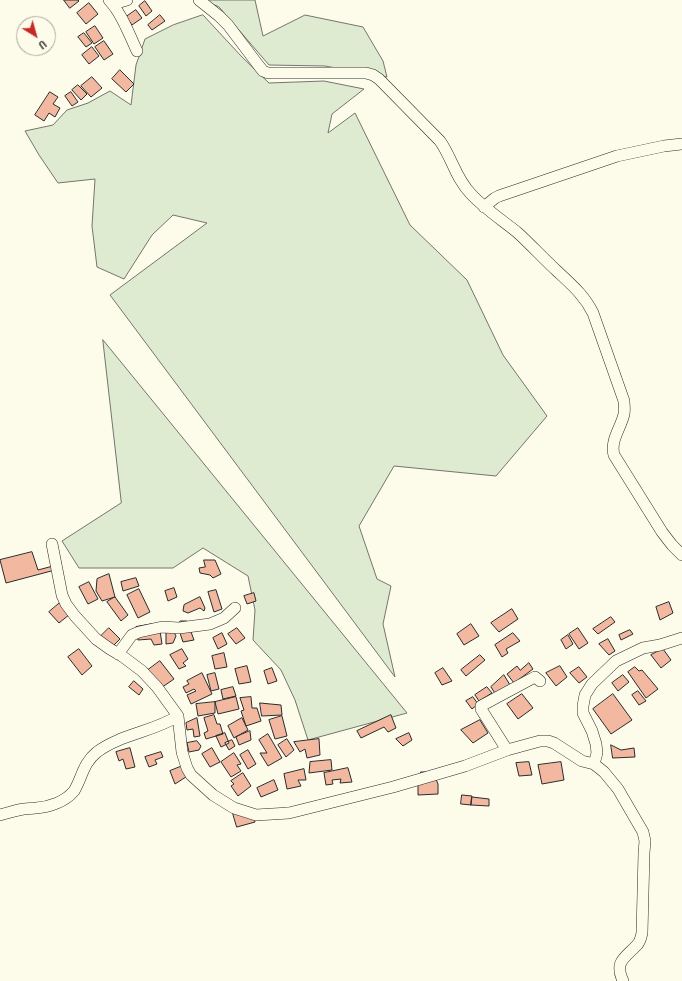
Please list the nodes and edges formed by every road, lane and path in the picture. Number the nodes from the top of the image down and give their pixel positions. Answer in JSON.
{"nodes":[{"id":1,"x":127,"y":0,"type":"edge"},
{"id":2,"x":199,"y":0,"type":"edge"},
{"id":3,"x":111,"y":2,"type":"edge"},
{"id":4,"x":137,"y":51,"type":"dead end"},
{"id":5,"x":682,"y":144,"type":"edge"},
{"id":6,"x":484,"y":207,"type":"junction"},
{"id":7,"x":52,"y":544,"type":"dead end"},
{"id":8,"x":682,"y":554,"type":"edge"},
{"id":9,"x":235,"y":608,"type":"dead end"},
{"id":10,"x":682,"y":638,"type":"edge"},
{"id":11,"x":118,"y":654,"type":"junction"},
{"id":12,"x":540,"y":681,"type":"dead end"},
{"id":13,"x":178,"y":716,"type":"junction"},
{"id":14,"x":507,"y":750,"type":"junction"},
{"id":15,"x":594,"y":764,"type":"junction"},
{"id":16,"x":0,"y":815,"type":"edge"},
{"id":17,"x":623,"y":981,"type":"edge"}],
"edges":[{"from":1,"to":3,"type":"street"},
{"from":2,"to":6,"type":"street"},
{"from":3,"to":4,"type":"street"},
{"from":5,"to":6,"type":"street"},
{"from":6,"to":8,"type":"street"},
{"from":7,"to":11,"type":"street"},
{"from":9,"to":11,"type":"street"},
{"from":10,"to":15,"type":"street"},
{"from":11,"to":13,"type":"street"},
{"from":12,"to":14,"type":"street"},
{"from":13,"to":14,"type":"street"},
{"from":13,"to":16,"type":"street"},
{"from":14,"to":15,"type":"street"},
{"from":15,"to":17,"type":"street"}]}
